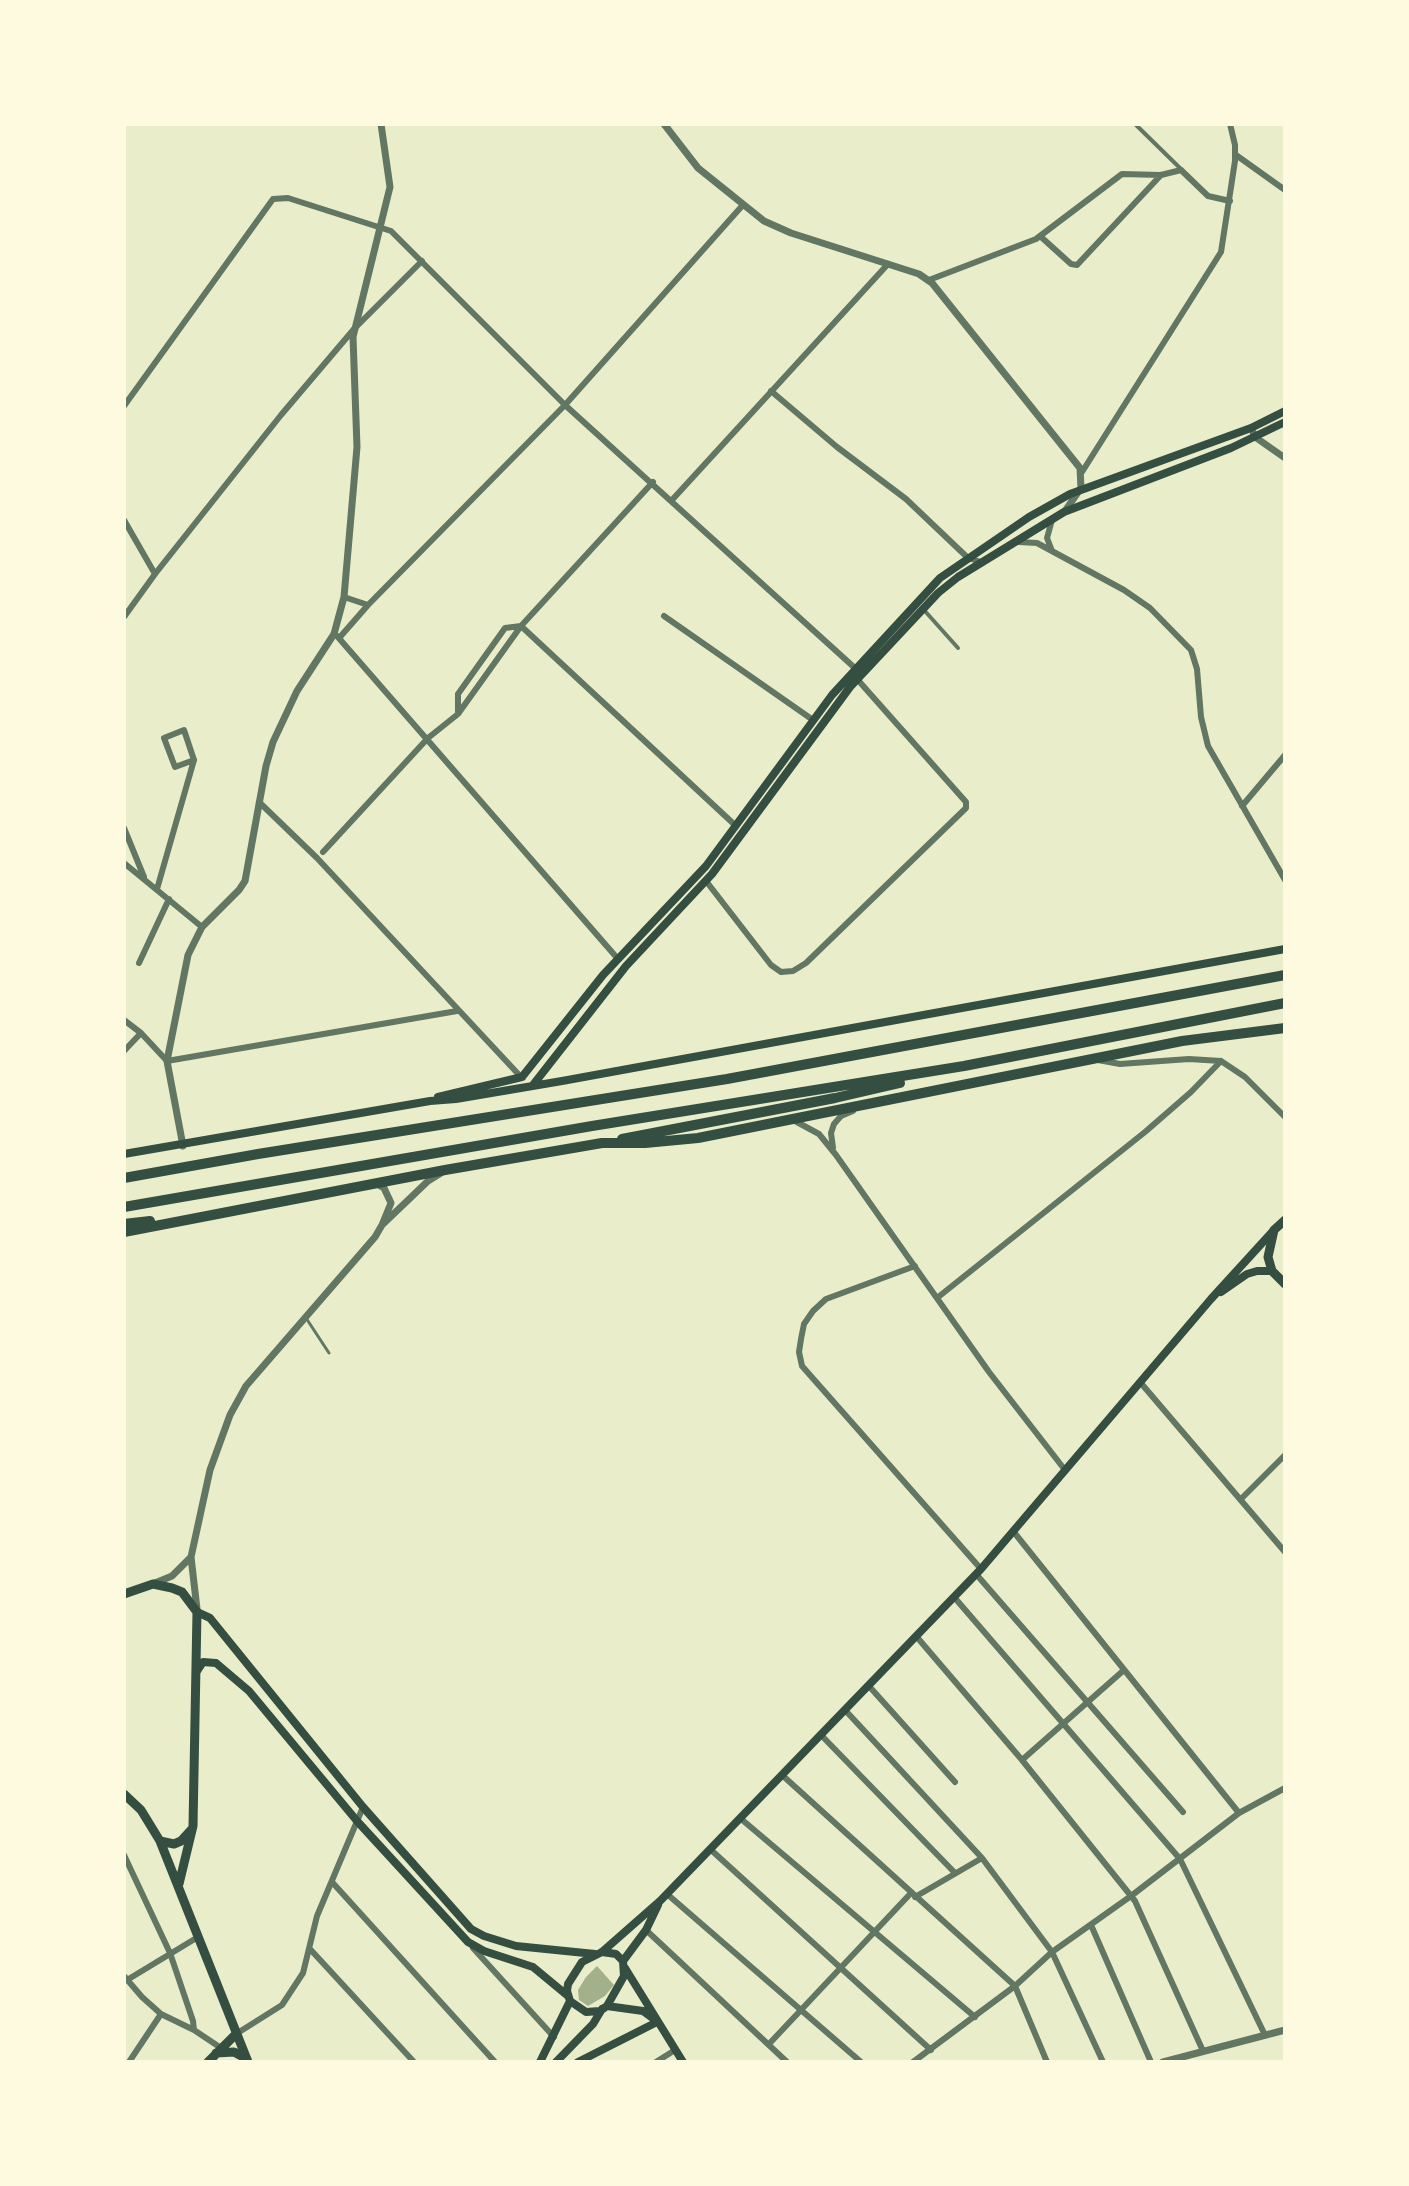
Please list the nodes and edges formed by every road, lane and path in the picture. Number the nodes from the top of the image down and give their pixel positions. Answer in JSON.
{"nodes":[{"id":1,"x":381,"y":124,"type":"edge"},
{"id":2,"x":664,"y":124,"type":"edge"},
{"id":3,"x":1135,"y":124,"type":"edge"},
{"id":4,"x":1230,"y":124,"type":"edge"},
{"id":5,"x":1235,"y":155,"type":"junction"},
{"id":6,"x":1184,"y":172,"type":"junction"},
{"id":7,"x":1161,"y":175,"type":"junction"},
{"id":8,"x":1285,"y":190,"type":"edge"},
{"id":9,"x":1230,"y":201,"type":"junction"},
{"id":10,"x":742,"y":206,"type":"junction"},
{"id":11,"x":380,"y":227,"type":"junction"},
{"id":12,"x":1040,"y":236,"type":"junction"},
{"id":13,"x":422,"y":261,"type":"junction"},
{"id":14,"x":888,"y":264,"type":"junction"},
{"id":15,"x":929,"y":280,"type":"junction"},
{"id":16,"x":354,"y":329,"type":"junction"},
{"id":17,"x":771,"y":391,"type":"junction"},
{"id":18,"x":565,"y":405,"type":"junction"},
{"id":19,"x":124,"y":406,"type":"edge"},
{"id":20,"x":1285,"y":411,"type":"edge"},
{"id":21,"x":1285,"y":422,"type":"edge"},
{"id":22,"x":1251,"y":428,"type":"junction"},
{"id":23,"x":1255,"y":437,"type":"junction"},
{"id":24,"x":1285,"y":458,"type":"edge"},
{"id":25,"x":1082,"y":472,"type":"junction"},
{"id":26,"x":653,"y":482,"type":"junction"},
{"id":27,"x":1080,"y":490,"type":"junction"},
{"id":28,"x":672,"y":500,"type":"junction"},
{"id":29,"x":1060,"y":515,"type":"junction"},
{"id":30,"x":125,"y":523,"type":"edge"},
{"id":31,"x":1015,"y":543,"type":"junction"},
{"id":32,"x":1055,"y":553,"type":"junction"},
{"id":33,"x":968,"y":558,"type":"junction"},
{"id":34,"x":982,"y":562,"type":"junction"},
{"id":35,"x":155,"y":574,"type":"junction"},
{"id":36,"x":344,"y":597,"type":"junction"},
{"id":37,"x":368,"y":605,"type":"junction"},
{"id":38,"x":922,"y":608,"type":"junction"},
{"id":39,"x":664,"y":616,"type":"dead end"},
{"id":40,"x":124,"y":617,"type":"edge"},
{"id":41,"x":521,"y":626,"type":"junction"},
{"id":42,"x":337,"y":636,"type":"junction"},
{"id":43,"x":958,"y":648,"type":"dead end"},
{"id":44,"x":856,"y":669,"type":"junction"},
{"id":45,"x":857,"y":679,"type":"junction"},
{"id":46,"x":458,"y":714,"type":"junction"},
{"id":47,"x":813,"y":720,"type":"junction"},
{"id":48,"x":428,"y":738,"type":"junction"},
{"id":49,"x":1285,"y":755,"type":"edge"},
{"id":50,"x":194,"y":760,"type":"junction"},
{"id":51,"x":259,"y":802,"type":"junction"},
{"id":52,"x":1242,"y":806,"type":"junction"},
{"id":53,"x":736,"y":826,"type":"junction"},
{"id":54,"x":124,"y":828,"type":"edge"},
{"id":55,"x":323,"y":852,"type":"dead end"},
{"id":56,"x":124,"y":863,"type":"edge"},
{"id":57,"x":145,"y":880,"type":"junction"},
{"id":58,"x":1285,"y":880,"type":"edge"},
{"id":59,"x":706,"y":881,"type":"junction"},
{"id":60,"x":157,"y":889,"type":"junction"},
{"id":61,"x":169,"y":899,"type":"junction"},
{"id":62,"x":202,"y":927,"type":"junction"},
{"id":63,"x":1285,"y":949,"type":"edge"},
{"id":64,"x":618,"y":959,"type":"junction"},
{"id":65,"x":139,"y":963,"type":"dead end"},
{"id":66,"x":1285,"y":975,"type":"edge"},
{"id":67,"x":1285,"y":1003,"type":"edge"},
{"id":68,"x":457,"y":1011,"type":"junction"},
{"id":69,"x":124,"y":1020,"type":"edge"},
{"id":70,"x":1285,"y":1030,"type":"edge"},
{"id":71,"x":141,"y":1033,"type":"junction"},
{"id":72,"x":124,"y":1051,"type":"edge"},
{"id":73,"x":1095,"y":1059,"type":"junction"},
{"id":74,"x":167,"y":1061,"type":"junction"},
{"id":75,"x":1221,"y":1061,"type":"junction"},
{"id":76,"x":964,"y":1066,"type":"junction"},
{"id":77,"x":522,"y":1077,"type":"junction"},
{"id":78,"x":532,"y":1085,"type":"junction"},
{"id":79,"x":430,"y":1101,"type":"junction"},
{"id":80,"x":867,"y":1104,"type":"junction"},
{"id":81,"x":1285,"y":1117,"type":"edge"},
{"id":82,"x":786,"y":1120,"type":"junction"},
{"id":83,"x":602,"y":1143,"type":"junction"},
{"id":84,"x":183,"y":1146,"type":"junction"},
{"id":85,"x":124,"y":1154,"type":"edge"},
{"id":86,"x":836,"y":1155,"type":"junction"},
{"id":87,"x":445,"y":1170,"type":"junction"},
{"id":88,"x":124,"y":1178,"type":"edge"},
{"id":89,"x":375,"y":1183,"type":"junction"},
{"id":90,"x":124,"y":1207,"type":"edge"},
{"id":91,"x":205,"y":1215,"type":"junction"},
{"id":92,"x":1285,"y":1220,"type":"edge"},
{"id":93,"x":124,"y":1224,"type":"edge"},
{"id":94,"x":382,"y":1225,"type":"junction"},
{"id":95,"x":1274,"y":1230,"type":"junction"},
{"id":96,"x":124,"y":1232,"type":"edge"},
{"id":97,"x":915,"y":1266,"type":"junction"},
{"id":98,"x":1272,"y":1271,"type":"junction"},
{"id":99,"x":1285,"y":1284,"type":"edge"},
{"id":100,"x":937,"y":1298,"type":"junction"},
{"id":101,"x":1211,"y":1299,"type":"junction"},
{"id":102,"x":306,"y":1318,"type":"junction"},
{"id":103,"x":329,"y":1353,"type":"dead end"},
{"id":104,"x":1140,"y":1382,"type":"junction"},
{"id":105,"x":1285,"y":1455,"type":"edge"},
{"id":106,"x":1065,"y":1470,"type":"junction"},
{"id":107,"x":1241,"y":1499,"type":"junction"},
{"id":108,"x":1013,"y":1531,"type":"junction"},
{"id":109,"x":1285,"y":1552,"type":"edge"},
{"id":110,"x":191,"y":1557,"type":"junction"},
{"id":111,"x":979,"y":1571,"type":"junction"},
{"id":112,"x":153,"y":1584,"type":"junction"},
{"id":113,"x":124,"y":1594,"type":"edge"},
{"id":114,"x":954,"y":1597,"type":"junction"},
{"id":115,"x":197,"y":1612,"type":"junction"},
{"id":116,"x":916,"y":1636,"type":"junction"},
{"id":117,"x":1124,"y":1670,"type":"junction"},
{"id":118,"x":196,"y":1671,"type":"junction"},
{"id":119,"x":868,"y":1685,"type":"junction"},
{"id":120,"x":1088,"y":1702,"type":"junction"},
{"id":121,"x":845,"y":1710,"type":"junction"},
{"id":122,"x":1062,"y":1725,"type":"junction"},
{"id":123,"x":821,"y":1735,"type":"junction"},
{"id":124,"x":1022,"y":1760,"type":"junction"},
{"id":125,"x":782,"y":1775,"type":"junction"},
{"id":126,"x":955,"y":1782,"type":"dead end"},
{"id":127,"x":1285,"y":1788,"type":"edge"},
{"id":128,"x":124,"y":1794,"type":"edge"},
{"id":129,"x":363,"y":1807,"type":"junction"},
{"id":130,"x":1183,"y":1812,"type":"dead end"},
{"id":131,"x":1239,"y":1813,"type":"junction"},
{"id":132,"x":740,"y":1818,"type":"junction"},
{"id":133,"x":357,"y":1821,"type":"junction"},
{"id":134,"x":193,"y":1826,"type":"junction"},
{"id":135,"x":160,"y":1841,"type":"junction"},
{"id":136,"x":710,"y":1849,"type":"junction"},
{"id":137,"x":124,"y":1855,"type":"edge"},
{"id":138,"x":982,"y":1858,"type":"junction"},
{"id":139,"x":1180,"y":1859,"type":"junction"},
{"id":140,"x":955,"y":1873,"type":"junction"},
{"id":141,"x":332,"y":1882,"type":"junction"},
{"id":142,"x":179,"y":1884,"type":"junction"},
{"id":143,"x":913,"y":1895,"type":"junction"},
{"id":144,"x":1131,"y":1896,"type":"junction"},
{"id":145,"x":664,"y":1897,"type":"junction"},
{"id":146,"x":1091,"y":1925,"type":"junction"},
{"id":147,"x":646,"y":1930,"type":"junction"},
{"id":148,"x":874,"y":1932,"type":"junction"},
{"id":149,"x":198,"y":1937,"type":"junction"},
{"id":150,"x":468,"y":1942,"type":"junction"},
{"id":151,"x":310,"y":1949,"type":"junction"},
{"id":152,"x":1052,"y":1952,"type":"junction"},
{"id":153,"x":170,"y":1953,"type":"junction"},
{"id":154,"x":599,"y":1953,"type":"junction"},
{"id":155,"x":624,"y":1964,"type":"junction"},
{"id":156,"x":841,"y":1968,"type":"junction"},
{"id":157,"x":126,"y":1978,"type":"edge"},
{"id":158,"x":1015,"y":1986,"type":"junction"},
{"id":159,"x":569,"y":1998,"type":"junction"},
{"id":160,"x":604,"y":2007,"type":"junction"},
{"id":161,"x":800,"y":2011,"type":"junction"},
{"id":162,"x":161,"y":2014,"type":"junction"},
{"id":163,"x":975,"y":2017,"type":"junction"},
{"id":164,"x":657,"y":2022,"type":"junction"},
{"id":165,"x":194,"y":2030,"type":"junction"},
{"id":166,"x":1285,"y":2030,"type":"edge"},
{"id":167,"x":1264,"y":2033,"type":"junction"},
{"id":168,"x":236,"y":2034,"type":"junction"},
{"id":169,"x":554,"y":2037,"type":"junction"},
{"id":170,"x":769,"y":2044,"type":"junction"},
{"id":171,"x":218,"y":2050,"type":"junction"},
{"id":172,"x":675,"y":2050,"type":"junction"},
{"id":173,"x":931,"y":2050,"type":"junction"},
{"id":174,"x":1203,"y":2051,"type":"junction"},
{"id":175,"x":247,"y":2061,"type":"edge"},
{"id":176,"x":1178,"y":2061,"type":"edge"},
{"id":177,"x":129,"y":2062,"type":"edge"},
{"id":178,"x":208,"y":2062,"type":"edge"},
{"id":179,"x":414,"y":2062,"type":"edge"},
{"id":180,"x":495,"y":2062,"type":"edge"},
{"id":181,"x":540,"y":2062,"type":"edge"},
{"id":182,"x":556,"y":2062,"type":"edge"},
{"id":183,"x":578,"y":2062,"type":"edge"},
{"id":184,"x":656,"y":2062,"type":"edge"},
{"id":185,"x":683,"y":2062,"type":"edge"},
{"id":186,"x":787,"y":2062,"type":"edge"},
{"id":187,"x":861,"y":2062,"type":"edge"},
{"id":188,"x":913,"y":2062,"type":"edge"},
{"id":189,"x":1047,"y":2062,"type":"edge"},
{"id":190,"x":1103,"y":2062,"type":"edge"},
{"id":191,"x":1151,"y":2062,"type":"edge"},
{"id":192,"x":1163,"y":2062,"type":"edge"}],
"edges":[{"from":1,"to":11,"type":"street"},
{"from":2,"to":10,"type":"street"},
{"from":3,"to":6,"type":"street"},
{"from":4,"to":5,"type":"street"},
{"from":5,"to":8,"type":"street"},
{"from":5,"to":9,"type":"street"},
{"from":6,"to":7,"type":"street"},
{"from":6,"to":9,"type":"street"},
{"from":7,"to":12,"type":"street"},
{"from":7,"to":12,"type":"street"},
{"from":9,"to":25,"type":"street"},
{"from":10,"to":14,"type":"street"},
{"from":10,"to":18,"type":"street"},
{"from":11,"to":13,"type":"street"},
{"from":11,"to":16,"type":"street"},
{"from":11,"to":19,"type":"street"},
{"from":12,"to":15,"type":"street"},
{"from":13,"to":16,"type":"street"},
{"from":13,"to":18,"type":"street"},
{"from":14,"to":15,"type":"street"},
{"from":14,"to":17,"type":"street"},
{"from":15,"to":25,"type":"street"},
{"from":16,"to":35,"type":"street"},
{"from":16,"to":36,"type":"street"},
{"from":17,"to":28,"type":"street"},
{"from":17,"to":33,"type":"street"},
{"from":18,"to":26,"type":"street"},
{"from":18,"to":37,"type":"street"},
{"from":20,"to":22,"type":"main road"},
{"from":21,"to":23,"type":"main road"},
{"from":22,"to":23,"type":"street"},
{"from":22,"to":27,"type":"main road"},
{"from":23,"to":24,"type":"street"},
{"from":23,"to":29,"type":"main road"},
{"from":25,"to":27,"type":"street"},
{"from":26,"to":28,"type":"street"},
{"from":26,"to":41,"type":"street"},
{"from":27,"to":29,"type":"street"},
{"from":27,"to":33,"type":"main road"},
{"from":28,"to":44,"type":"street"},
{"from":29,"to":31,"type":"main road"},
{"from":29,"to":32,"type":"street"},
{"from":30,"to":35,"type":"street"},
{"from":31,"to":32,"type":"street"},
{"from":31,"to":34,"type":"main road"},
{"from":32,"to":52,"type":"street"},
{"from":33,"to":34,"type":"street"},
{"from":33,"to":44,"type":"main road"},
{"from":34,"to":38,"type":"main road"},
{"from":35,"to":40,"type":"street"},
{"from":36,"to":37,"type":"street"},
{"from":36,"to":42,"type":"street"},
{"from":37,"to":42,"type":"street"},
{"from":38,"to":43,"type":"street"},
{"from":38,"to":45,"type":"main road"},
{"from":39,"to":47,"type":"street"},
{"from":41,"to":46,"type":"street"},
{"from":41,"to":46,"type":"street"},
{"from":41,"to":53,"type":"street"},
{"from":42,"to":48,"type":"street"},
{"from":42,"to":51,"type":"street"},
{"from":44,"to":47,"type":"main road"},
{"from":45,"to":59,"type":"main road"},
{"from":45,"to":59,"type":"street"},
{"from":46,"to":48,"type":"street"},
{"from":47,"to":53,"type":"main road"},
{"from":48,"to":55,"type":"street"},
{"from":48,"to":64,"type":"street"},
{"from":49,"to":52,"type":"street"},
{"from":50,"to":50,"type":"street"},
{"from":50,"to":60,"type":"street"},
{"from":51,"to":62,"type":"street"},
{"from":51,"to":68,"type":"street"},
{"from":52,"to":58,"type":"street"},
{"from":53,"to":64,"type":"main road"},
{"from":54,"to":57,"type":"street"},
{"from":56,"to":57,"type":"street"},
{"from":57,"to":60,"type":"street"},
{"from":59,"to":78,"type":"main road"},
{"from":60,"to":61,"type":"street"},
{"from":61,"to":62,"type":"street"},
{"from":61,"to":65,"type":"street"},
{"from":62,"to":74,"type":"street"},
{"from":63,"to":78,"type":"main road"},
{"from":64,"to":77,"type":"main road"},
{"from":66,"to":88,"type":"highway"},
{"from":67,"to":76,"type":"highway"},
{"from":68,"to":74,"type":"street"},
{"from":68,"to":77,"type":"street"},
{"from":69,"to":71,"type":"street"},
{"from":70,"to":73,"type":"highway"},
{"from":71,"to":72,"type":"street"},
{"from":71,"to":74,"type":"street"},
{"from":73,"to":75,"type":"street"},
{"from":73,"to":80,"type":"highway"},
{"from":74,"to":84,"type":"street"},
{"from":75,"to":81,"type":"street"},
{"from":75,"to":100,"type":"street"},
{"from":76,"to":83,"type":"highway"},
{"from":76,"to":90,"type":"highway"},
{"from":77,"to":78,"type":"main road"},
{"from":77,"to":79,"type":"main road"},
{"from":78,"to":79,"type":"main road"},
{"from":79,"to":84,"type":"main road"},
{"from":80,"to":82,"type":"highway"},
{"from":80,"to":86,"type":"street"},
{"from":82,"to":83,"type":"highway"},
{"from":82,"to":86,"type":"street"},
{"from":83,"to":87,"type":"highway"},
{"from":84,"to":85,"type":"main road"},
{"from":86,"to":97,"type":"street"},
{"from":87,"to":89,"type":"highway"},
{"from":87,"to":94,"type":"street"},
{"from":89,"to":91,"type":"highway"},
{"from":89,"to":94,"type":"street"},
{"from":91,"to":93,"type":"highway"},
{"from":91,"to":96,"type":"highway"},
{"from":92,"to":95,"type":"main road"},
{"from":94,"to":102,"type":"street"},
{"from":95,"to":98,"type":"main road"},
{"from":95,"to":101,"type":"main road"},
{"from":97,"to":100,"type":"street"},
{"from":97,"to":111,"type":"street"},
{"from":98,"to":99,"type":"main road"},
{"from":98,"to":101,"type":"main road"},
{"from":100,"to":106,"type":"street"},
{"from":101,"to":104,"type":"main road"},
{"from":102,"to":103,"type":"lane"},
{"from":102,"to":110,"type":"street"},
{"from":104,"to":106,"type":"main road"},
{"from":104,"to":107,"type":"street"},
{"from":105,"to":107,"type":"street"},
{"from":106,"to":108,"type":"main road"},
{"from":107,"to":109,"type":"street"},
{"from":108,"to":111,"type":"main road"},
{"from":108,"to":117,"type":"street"},
{"from":110,"to":112,"type":"street"},
{"from":110,"to":115,"type":"street"},
{"from":111,"to":114,"type":"main road"},
{"from":111,"to":120,"type":"street"},
{"from":112,"to":113,"type":"main road"},
{"from":112,"to":115,"type":"main road"},
{"from":114,"to":116,"type":"main road"},
{"from":114,"to":122,"type":"street"},
{"from":115,"to":118,"type":"main road"},
{"from":115,"to":129,"type":"main road"},
{"from":116,"to":119,"type":"main road"},
{"from":116,"to":124,"type":"street"},
{"from":117,"to":120,"type":"street"},
{"from":117,"to":131,"type":"street"},
{"from":118,"to":133,"type":"main road"},
{"from":118,"to":134,"type":"main road"},
{"from":119,"to":121,"type":"main road"},
{"from":119,"to":126,"type":"street"},
{"from":120,"to":122,"type":"street"},
{"from":120,"to":130,"type":"street"},
{"from":121,"to":123,"type":"main road"},
{"from":121,"to":138,"type":"street"},
{"from":122,"to":124,"type":"street"},
{"from":122,"to":139,"type":"street"},
{"from":123,"to":125,"type":"main road"},
{"from":123,"to":140,"type":"street"},
{"from":124,"to":144,"type":"street"},
{"from":125,"to":132,"type":"main road"},
{"from":125,"to":143,"type":"street"},
{"from":127,"to":131,"type":"street"},
{"from":128,"to":135,"type":"main road"},
{"from":129,"to":133,"type":"street"},
{"from":129,"to":154,"type":"main road"},
{"from":131,"to":139,"type":"street"},
{"from":132,"to":136,"type":"main road"},
{"from":132,"to":148,"type":"street"},
{"from":133,"to":141,"type":"street"},
{"from":133,"to":150,"type":"main road"},
{"from":134,"to":135,"type":"main road"},
{"from":134,"to":142,"type":"main road"},
{"from":135,"to":142,"type":"main road"},
{"from":136,"to":145,"type":"main road"},
{"from":136,"to":156,"type":"street"},
{"from":137,"to":153,"type":"street"},
{"from":138,"to":140,"type":"street"},
{"from":138,"to":152,"type":"street"},
{"from":139,"to":144,"type":"street"},
{"from":139,"to":167,"type":"street"},
{"from":140,"to":143,"type":"street"},
{"from":141,"to":151,"type":"street"},
{"from":141,"to":180,"type":"street"},
{"from":142,"to":149,"type":"main road"},
{"from":143,"to":148,"type":"street"},
{"from":143,"to":158,"type":"street"},
{"from":144,"to":146,"type":"street"},
{"from":144,"to":174,"type":"street"},
{"from":145,"to":147,"type":"main road"},
{"from":145,"to":154,"type":"main road"},
{"from":145,"to":161,"type":"street"},
{"from":146,"to":152,"type":"street"},
{"from":146,"to":191,"type":"street"},
{"from":147,"to":155,"type":"main road"},
{"from":147,"to":170,"type":"street"},
{"from":148,"to":156,"type":"street"},
{"from":148,"to":163,"type":"street"},
{"from":149,"to":153,"type":"street"},
{"from":149,"to":168,"type":"main road"},
{"from":150,"to":159,"type":"main road"},
{"from":150,"to":169,"type":"street"},
{"from":151,"to":168,"type":"street"},
{"from":151,"to":179,"type":"street"},
{"from":152,"to":158,"type":"street"},
{"from":152,"to":190,"type":"street"},
{"from":153,"to":157,"type":"street"},
{"from":153,"to":165,"type":"street"},
{"from":154,"to":155,"type":"main road"},
{"from":154,"to":159,"type":"main road"},
{"from":155,"to":160,"type":"main road"},
{"from":155,"to":164,"type":"main road"},
{"from":156,"to":161,"type":"street"},
{"from":156,"to":173,"type":"street"},
{"from":157,"to":162,"type":"street"},
{"from":158,"to":163,"type":"street"},
{"from":158,"to":189,"type":"street"},
{"from":159,"to":160,"type":"main road"},
{"from":159,"to":169,"type":"main road"},
{"from":160,"to":164,"type":"main road"},
{"from":160,"to":182,"type":"main road"},
{"from":161,"to":170,"type":"street"},
{"from":161,"to":187,"type":"street"},
{"from":162,"to":165,"type":"street"},
{"from":162,"to":177,"type":"street"},
{"from":163,"to":173,"type":"street"},
{"from":164,"to":172,"type":"main road"},
{"from":164,"to":183,"type":"main road"},
{"from":165,"to":171,"type":"street"},
{"from":166,"to":167,"type":"street"},
{"from":167,"to":174,"type":"street"},
{"from":168,"to":171,"type":"main road"},
{"from":168,"to":175,"type":"main road"},
{"from":169,"to":181,"type":"main road"},
{"from":170,"to":186,"type":"street"},
{"from":171,"to":175,"type":"main road"},
{"from":171,"to":178,"type":"main road"},
{"from":172,"to":184,"type":"street"},
{"from":172,"to":185,"type":"main road"},
{"from":173,"to":188,"type":"street"},
{"from":174,"to":176,"type":"street"},
{"from":176,"to":192,"type":"street"}]}
